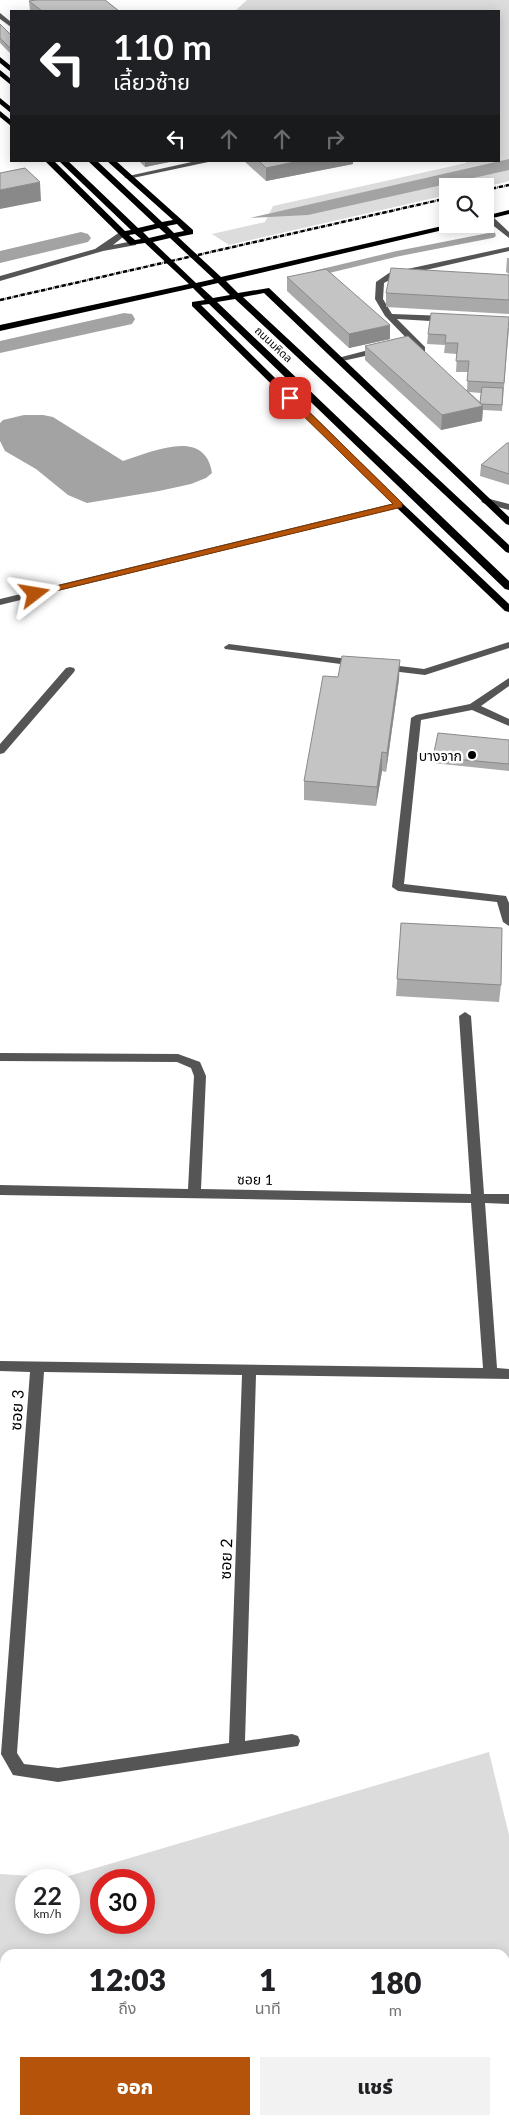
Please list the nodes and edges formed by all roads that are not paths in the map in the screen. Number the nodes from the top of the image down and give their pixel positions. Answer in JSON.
{"nodes":[{"id":1,"x":0,"y":15,"type":"edge"},
{"id":2,"x":10,"y":24,"type":"edge"},
{"id":3,"x":0,"y":59,"type":"edge"},
{"id":4,"x":10,"y":69,"type":"edge"},
{"id":5,"x":0,"y":72,"type":"edge"},
{"id":6,"x":10,"y":82,"type":"edge"},
{"id":7,"x":0,"y":100,"type":"edge"},
{"id":8,"x":10,"y":110,"type":"edge"},
{"id":9,"x":0,"y":113,"type":"edge"},
{"id":10,"x":10,"y":123,"type":"edge"},
{"id":11,"x":50,"y":162,"type":"edge"},
{"id":12,"x":65,"y":162,"type":"edge"},
{"id":13,"x":93,"y":162,"type":"edge"},
{"id":14,"x":112,"y":162,"type":"edge"},
{"id":15,"x":204,"y":162,"type":"edge"},
{"id":16,"x":128,"y":177,"type":"junction"},
{"id":17,"x":509,"y":212,"type":"edge"},
{"id":18,"x":494,"y":215,"type":"edge"},
{"id":19,"x":179,"y":221,"type":"junction"},
{"id":20,"x":494,"y":224,"type":"edge"},
{"id":21,"x":439,"y":230,"type":"edge"},
{"id":22,"x":123,"y":234,"type":"junction"},
{"id":23,"x":509,"y":236,"type":"edge"},
{"id":24,"x":133,"y":243,"type":"junction"},
{"id":25,"x":509,"y":249,"type":"edge"},
{"id":26,"x":98,"y":251,"type":"junction"},
{"id":27,"x":0,"y":279,"type":"edge"},
{"id":28,"x":257,"y":282,"type":"junction"},
{"id":29,"x":178,"y":290,"type":"junction"},
{"id":30,"x":195,"y":304,"type":"junction"},
{"id":31,"x":389,"y":316,"type":"junction"},
{"id":32,"x":454,"y":319,"type":"edge"},
{"id":33,"x":0,"y":328,"type":"edge"},
{"id":34,"x":414,"y":342,"type":"junction"},
{"id":35,"x":405,"y":345,"type":"edge"},
{"id":36,"x":386,"y":349,"type":"edge"},
{"id":37,"x":427,"y":354,"type":"edge"},
{"id":38,"x":338,"y":359,"type":"junction"},
{"id":39,"x":486,"y":501,"type":"junction"},
{"id":40,"x":399,"y":505,"type":"junction"},
{"id":41,"x":509,"y":507,"type":"edge"},
{"id":42,"x":509,"y":522,"type":"edge"},
{"id":43,"x":509,"y":550,"type":"edge"},
{"id":44,"x":509,"y":587,"type":"edge"},
{"id":45,"x":0,"y":602,"type":"edge"},
{"id":46,"x":509,"y":609,"type":"edge"},
{"id":47,"x":509,"y":645,"type":"edge"},
{"id":48,"x":229,"y":647,"type":"dead end"},
{"id":49,"x":70,"y":670,"type":"dead end"},
{"id":50,"x":509,"y":681,"type":"edge"},
{"id":51,"x":473,"y":707,"type":"junction"},
{"id":52,"x":509,"y":723,"type":"edge"},
{"id":53,"x":2,"y":745,"type":"edge"},
{"id":54,"x":509,"y":922,"type":"edge"},
{"id":55,"x":465,"y":1016,"type":"dead end"},
{"id":56,"x":0,"y":1057,"type":"edge"},
{"id":57,"x":0,"y":1190,"type":"edge"},
{"id":58,"x":194,"y":1194,"type":"junction"},
{"id":59,"x":478,"y":1198,"type":"junction"},
{"id":60,"x":509,"y":1199,"type":"edge"},
{"id":61,"x":0,"y":1366,"type":"edge"},
{"id":62,"x":37,"y":1367,"type":"junction"},
{"id":63,"x":248,"y":1370,"type":"junction"},
{"id":64,"x":490,"y":1373,"type":"junction"},
{"id":65,"x":509,"y":1374,"type":"edge"},
{"id":66,"x":292,"y":1741,"type":"dead end"},
{"id":67,"x":237,"y":1749,"type":"junction"}],
"edges":[{"from":1,"to":2,"type":"street"},
{"from":3,"to":4,"type":"main road"},
{"from":5,"to":6,"type":"main road"},
{"from":7,"to":8,"type":"main road"},
{"from":9,"to":10,"type":"main road"},
{"from":11,"to":22,"type":"main road"},
{"from":12,"to":44,"type":"main road","name":"ถนนมหิดล"},
{"from":13,"to":43,"type":"main road","name":"ถนนมหิดล"},
{"from":14,"to":16,"type":"main road"},
{"from":15,"to":16,"type":"street"},
{"from":16,"to":19,"type":"main road"},
{"from":17,"to":18,"type":"main road"},
{"from":19,"to":22,"type":"main road"},
{"from":19,"to":24,"type":"main road"},
{"from":20,"to":23,"type":"street"},
{"from":21,"to":28,"type":"main road"},
{"from":22,"to":24,"type":"main road"},
{"from":22,"to":26,"type":"street"},
{"from":24,"to":26,"type":"street"},
{"from":25,"to":31,"type":"street"},
{"from":26,"to":27,"type":"street"},
{"from":28,"to":29,"type":"main road"},
{"from":28,"to":30,"type":"main road"},
{"from":28,"to":38,"type":"main road"},
{"from":29,"to":30,"type":"main road"},
{"from":29,"to":33,"type":"main road"},
{"from":30,"to":40,"type":"main road"},
{"from":31,"to":32,"type":"street"},
{"from":31,"to":34,"type":"street"},
{"from":34,"to":35,"type":"street"},
{"from":34,"to":37,"type":"street"},
{"from":36,"to":38,"type":"street"},
{"from":38,"to":39,"type":"main road"},
{"from":39,"to":41,"type":"street"},
{"from":39,"to":42,"type":"main road"},
{"from":40,"to":45,"type":"street"},
{"from":40,"to":46,"type":"main road"},
{"from":47,"to":48,"type":"street"},
{"from":49,"to":53,"type":"street"},
{"from":50,"to":51,"type":"street"},
{"from":51,"to":52,"type":"street"},
{"from":51,"to":54,"type":"street"},
{"from":55,"to":59,"type":"street"},
{"from":56,"to":58,"type":"street"},
{"from":57,"to":58,"type":"street","name":"ซอย 1"},
{"from":58,"to":59,"type":"street","name":"ซอย 1"},
{"from":59,"to":60,"type":"street","name":"ซอย 1"},
{"from":59,"to":64,"type":"street"},
{"from":61,"to":62,"type":"street"},
{"from":62,"to":63,"type":"street"},
{"from":62,"to":67,"type":"street","name":"ซอย 3"},
{"from":63,"to":64,"type":"street"},
{"from":63,"to":67,"type":"street","name":"ซอย 2"},
{"from":64,"to":65,"type":"street"},
{"from":66,"to":67,"type":"street"}]}
